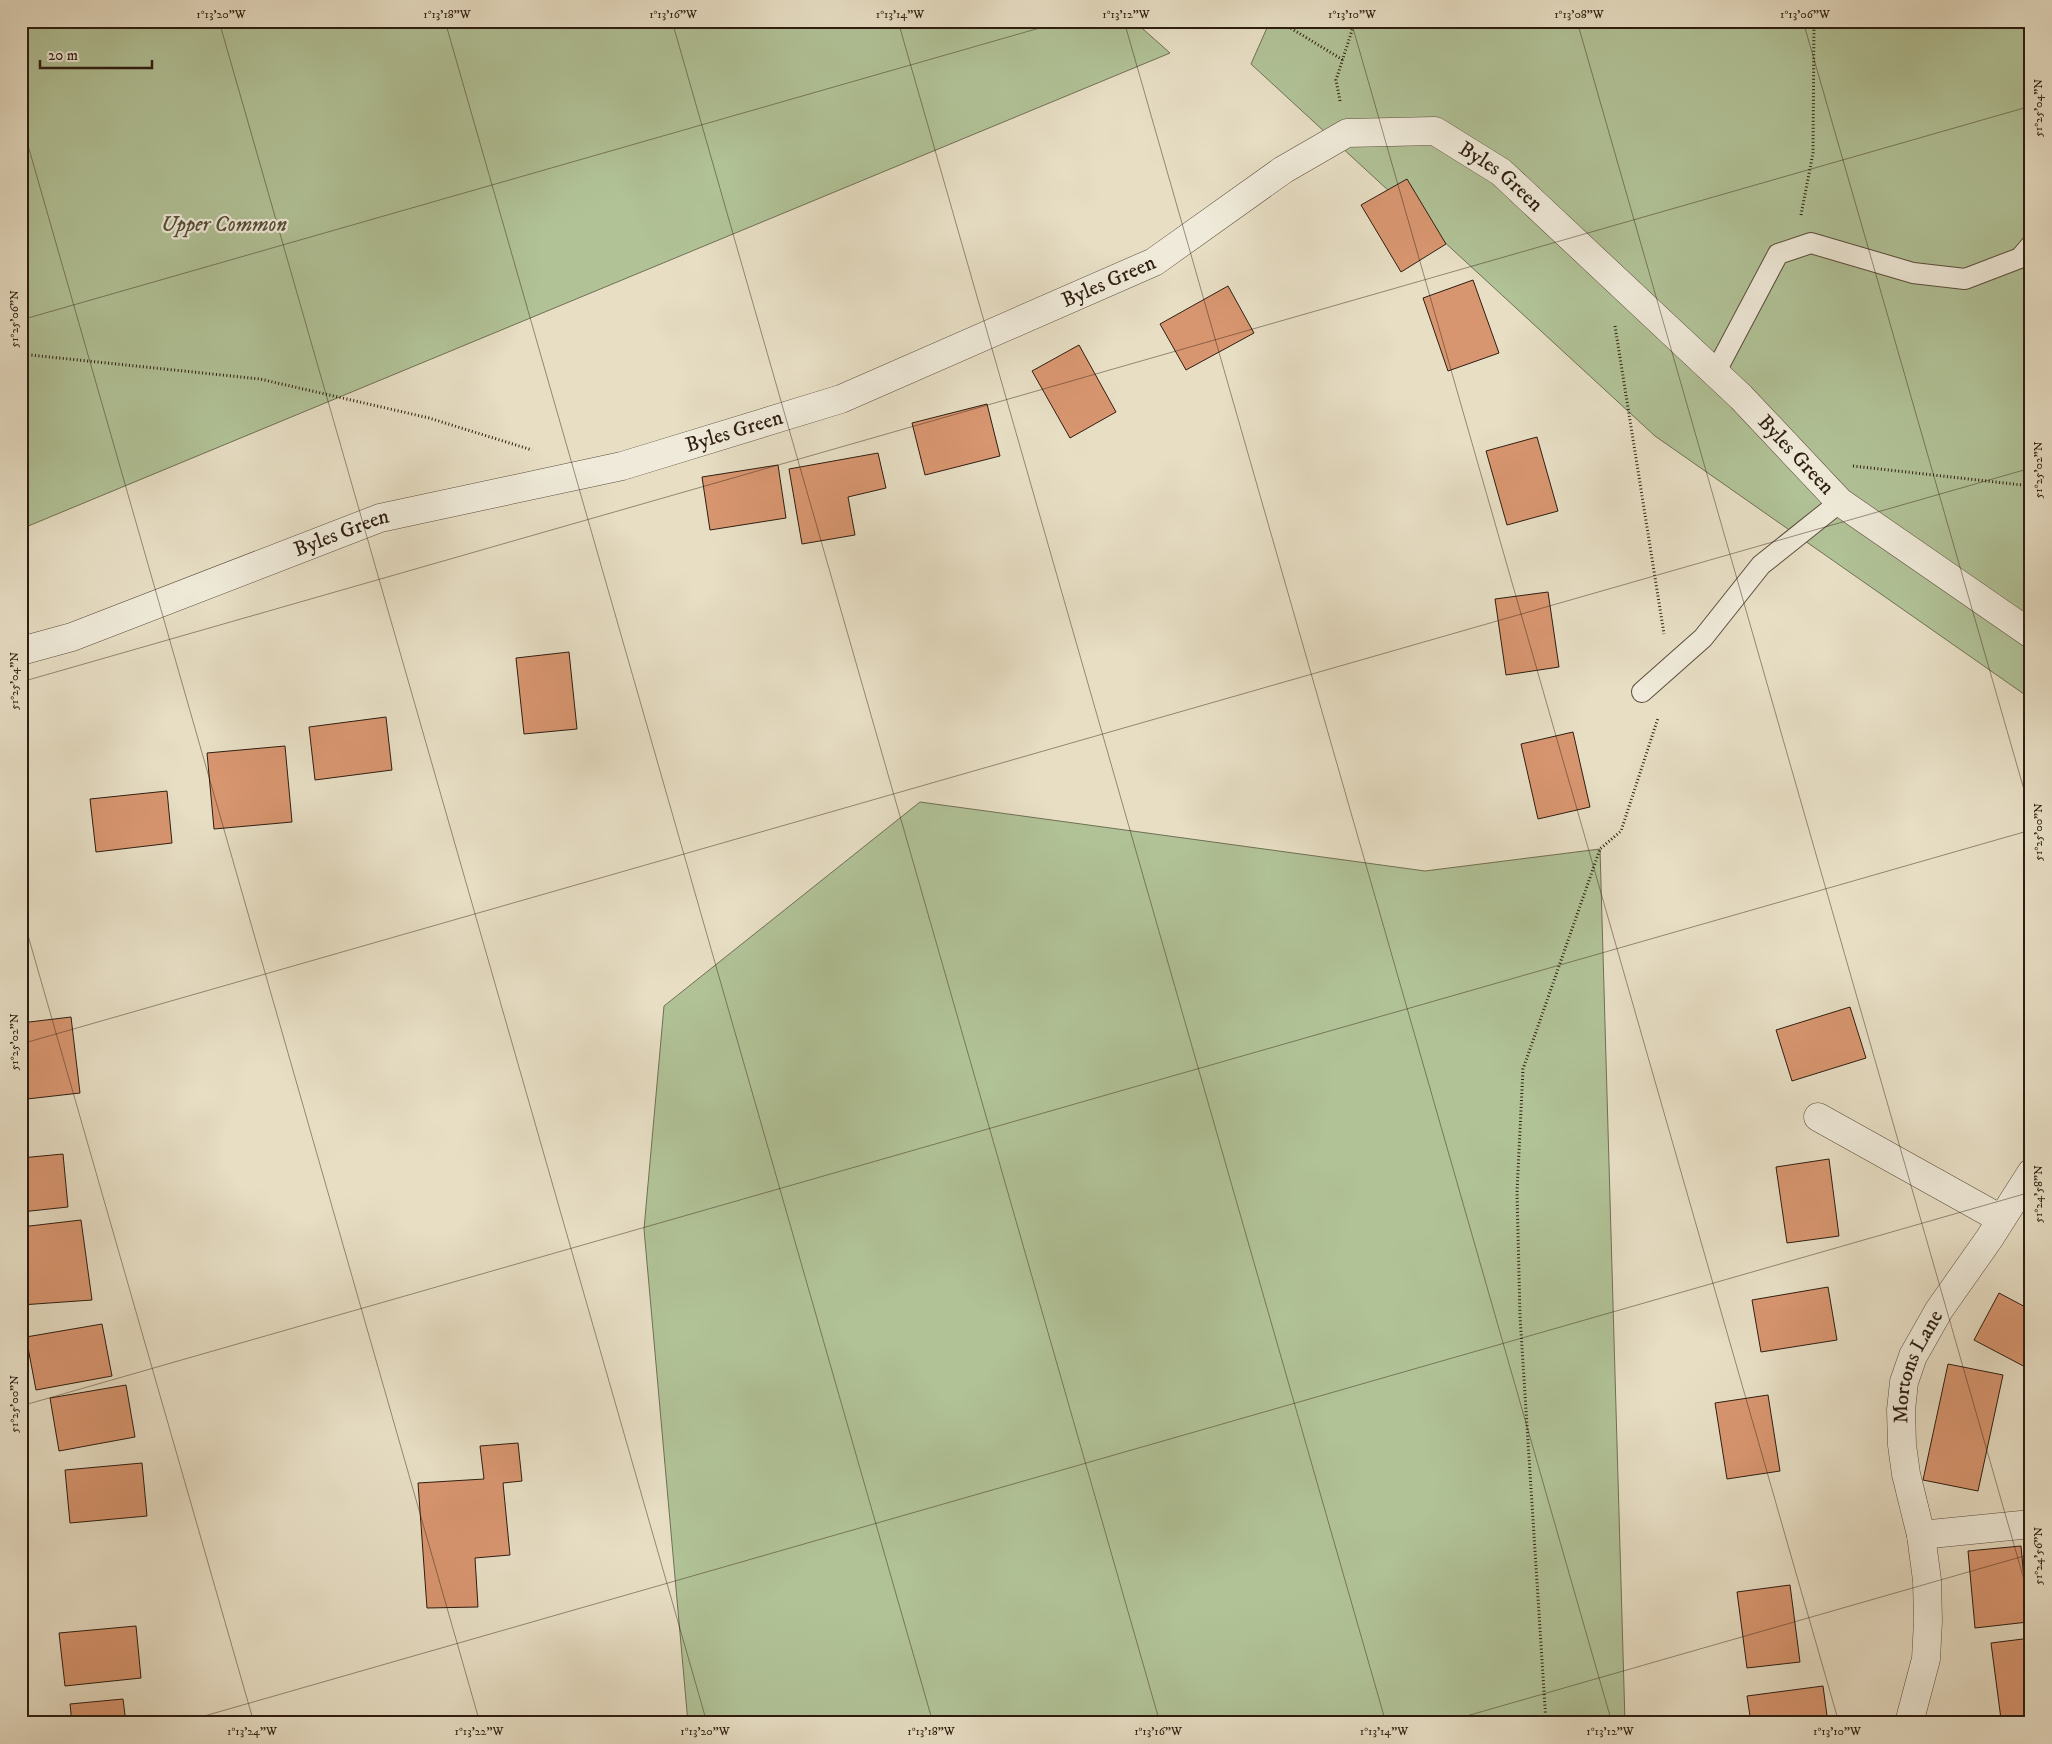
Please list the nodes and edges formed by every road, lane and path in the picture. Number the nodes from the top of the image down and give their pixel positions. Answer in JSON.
{"nodes":[{"id":1,"x":1278,"y":21,"type":"edge"},
{"id":2,"x":1354,"y":21,"type":"edge"},
{"id":3,"x":1814,"y":21,"type":"edge"},
{"id":4,"x":1343,"y":60,"type":"junction"},
{"id":5,"x":1347,"y":133,"type":"junction"},
{"id":6,"x":2031,"y":245,"type":"edge"},
{"id":7,"x":1778,"y":254,"type":"junction"},
{"id":8,"x":1606,"y":270,"type":"junction"},
{"id":9,"x":21,"y":354,"type":"edge"},
{"id":10,"x":1715,"y":373,"type":"junction"},
{"id":11,"x":533,"y":450,"type":"dead end"},
{"id":12,"x":1800,"y":460,"type":"junction"},
{"id":13,"x":2031,"y":486,"type":"edge"},
{"id":14,"x":1840,"y":502,"type":"junction"},
{"id":15,"x":2031,"y":634,"type":"edge"},
{"id":16,"x":21,"y":651,"type":"edge"},
{"id":17,"x":1670,"y":668,"type":"junction"},
{"id":18,"x":1642,"y":692,"type":"dead end"},
{"id":19,"x":1818,"y":1118,"type":"dead end"},
{"id":20,"x":2031,"y":1173,"type":"edge"},
{"id":21,"x":2001,"y":1219,"type":"junction"},
{"id":22,"x":2031,"y":1524,"type":"edge"},
{"id":23,"x":1921,"y":1535,"type":"junction"},
{"id":24,"x":1546,"y":1723,"type":"edge"},
{"id":25,"x":1909,"y":1723,"type":"edge"}],
"edges":[{"from":1,"to":4,"type":"path"},
{"from":2,"to":4,"type":"path"},
{"from":3,"to":7,"type":"path"},
{"from":4,"to":5,"type":"path"},
{"from":5,"to":8,"type":"street","name":"Byles Green"},
{"from":5,"to":16,"type":"street","name":"Byles Green"},
{"from":6,"to":7,"type":"lane"},
{"from":7,"to":10,"type":"lane"},
{"from":8,"to":10,"type":"street","name":"Byles Green"},
{"from":8,"to":17,"type":"path"},
{"from":9,"to":11,"type":"path"},
{"from":10,"to":12,"type":"street","name":"Byles Green"},
{"from":12,"to":13,"type":"path"},
{"from":12,"to":14,"type":"street","name":"Byles Green"},
{"from":14,"to":15,"type":"street","name":"Byles Green"},
{"from":14,"to":17,"type":"lane"},
{"from":17,"to":18,"type":"lane"},
{"from":17,"to":24,"type":"path"},
{"from":19,"to":21,"type":"street"},
{"from":20,"to":21,"type":"street","name":"Mortons Lane"},
{"from":21,"to":23,"type":"street","name":"Mortons Lane"},
{"from":22,"to":23,"type":"street"},
{"from":23,"to":25,"type":"street","name":"Mortons Lane"}]}
